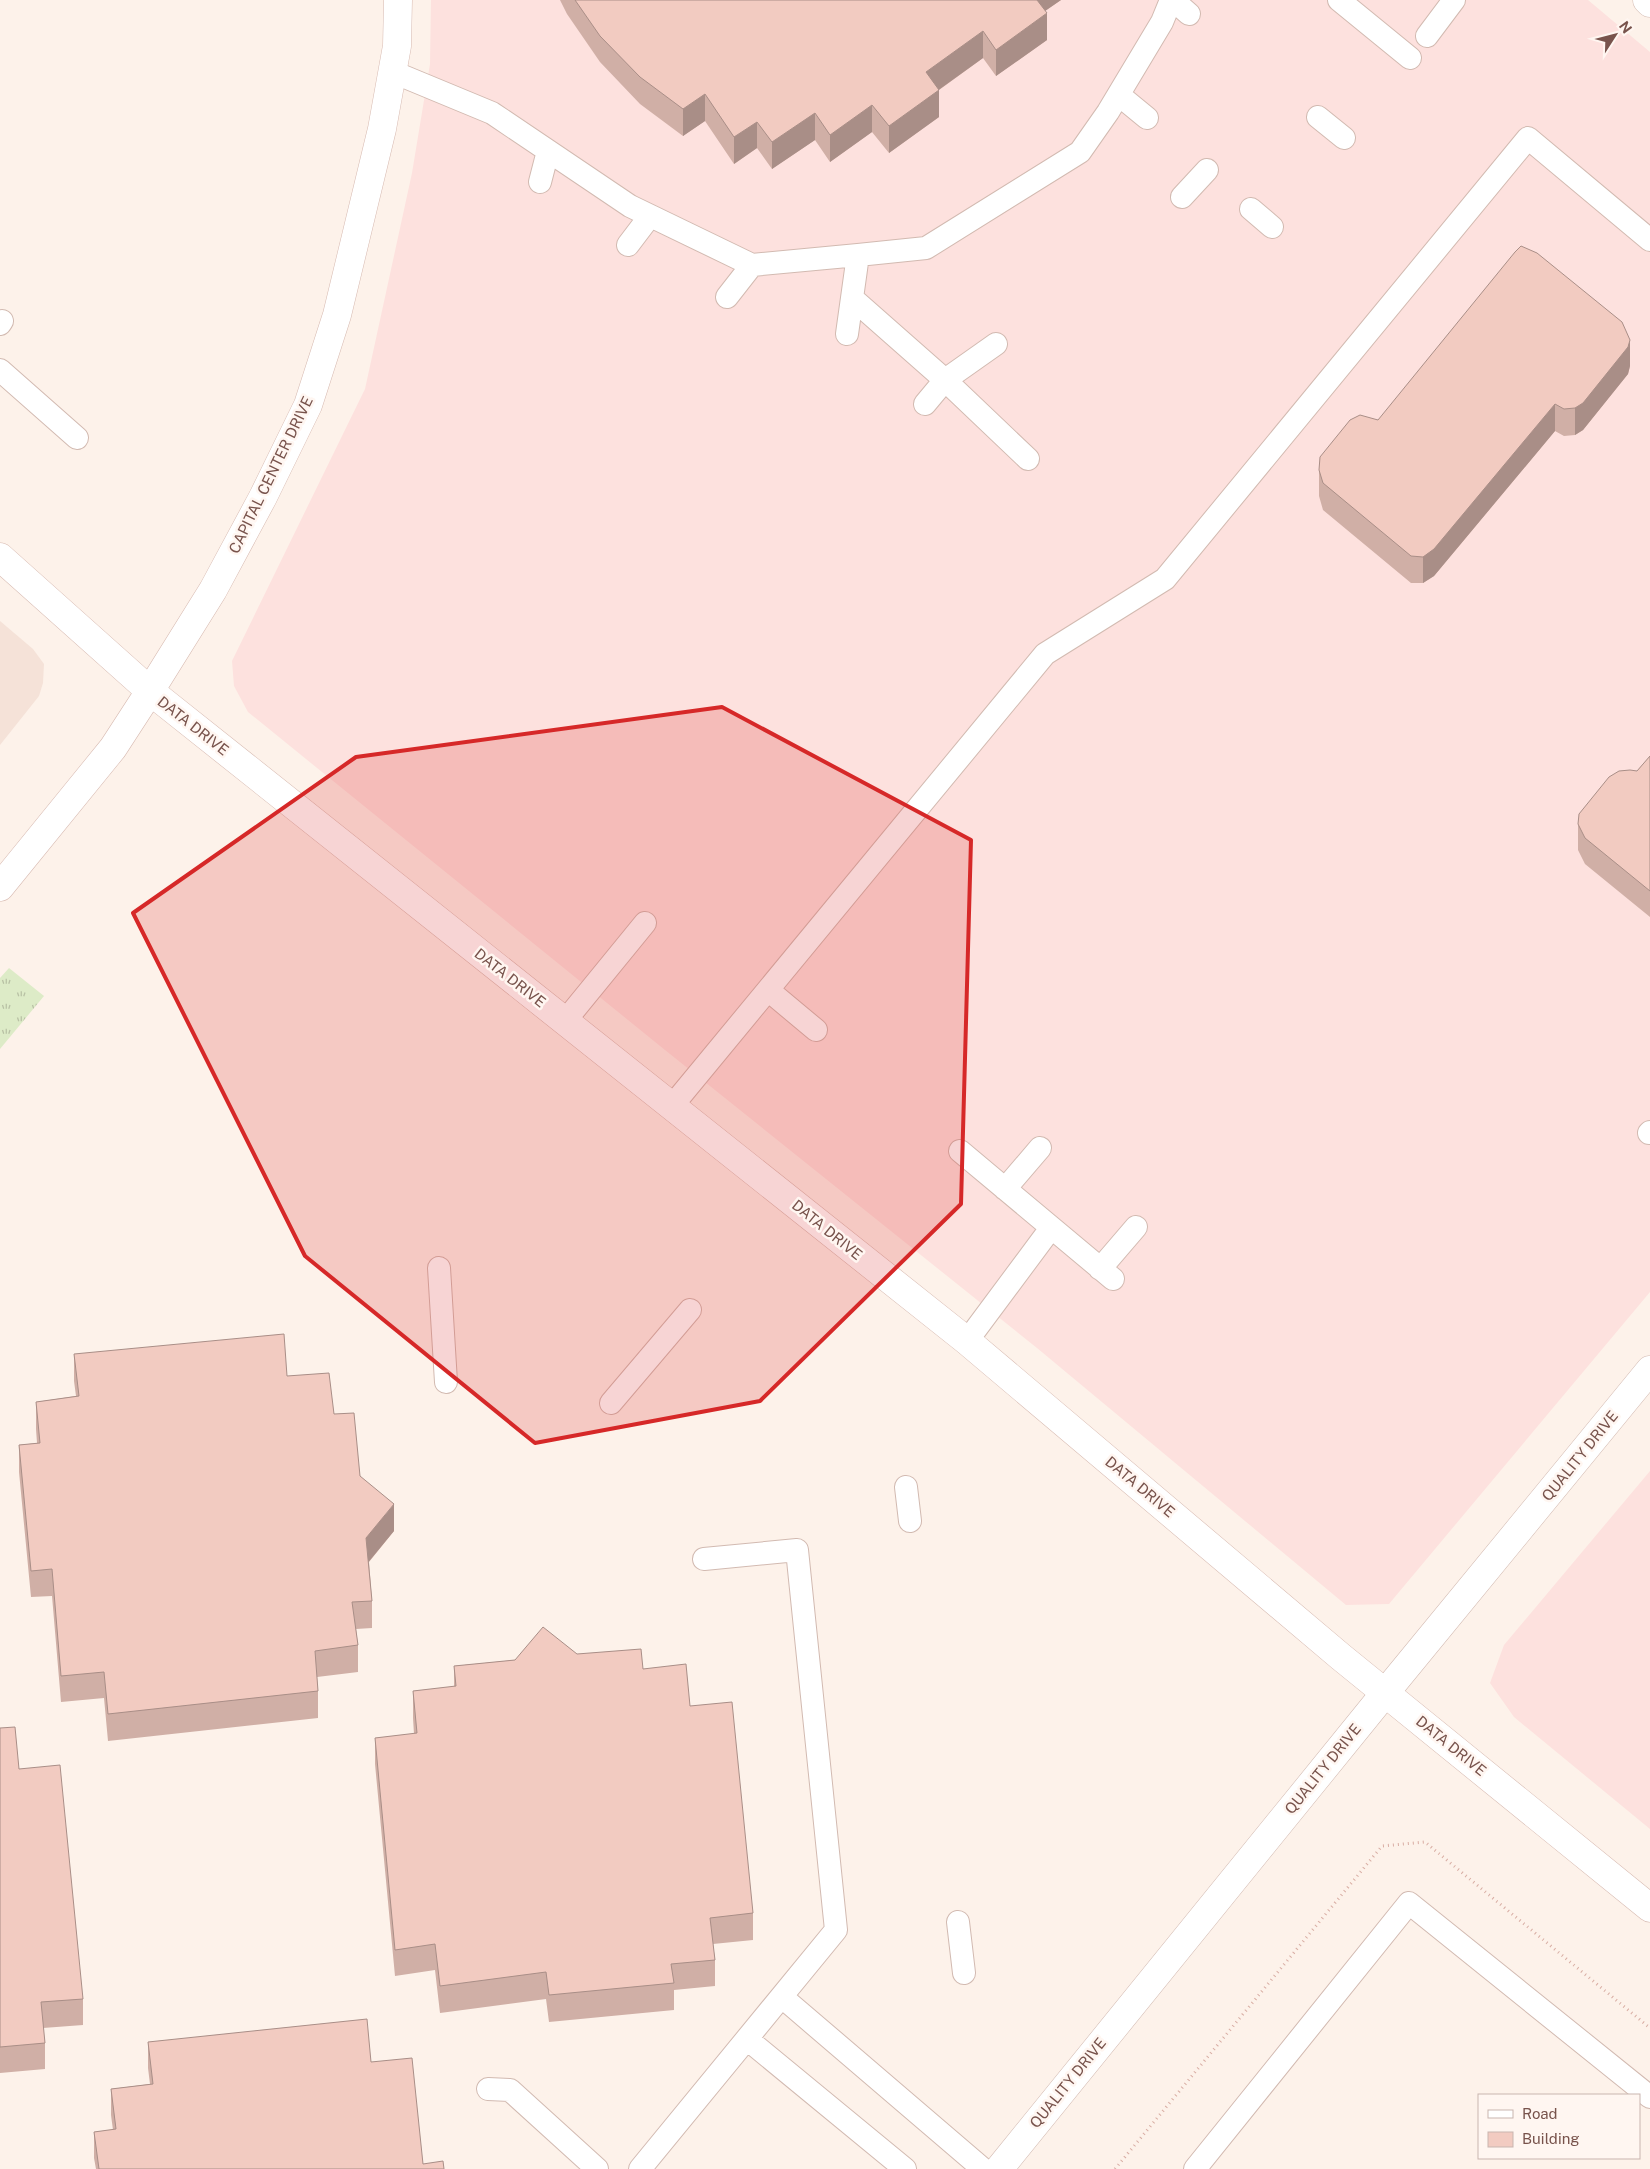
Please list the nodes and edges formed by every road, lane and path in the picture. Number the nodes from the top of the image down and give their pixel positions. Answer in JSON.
{"nodes":[{"id":1,"x":398,"y":0,"type":"edge"},
{"id":2,"x":1339,"y":0,"type":"edge"},
{"id":3,"x":1454,"y":0,"type":"edge"},
{"id":4,"x":1647,"y":0,"type":"edge"},
{"id":5,"x":1650,"y":3,"type":"edge"},
{"id":6,"x":1178,"y":5,"type":"edge"},
{"id":7,"x":1427,"y":36,"type":"dead end"},
{"id":8,"x":1410,"y":58,"type":"dead end"},
{"id":9,"x":393,"y":72,"type":"junction"},
{"id":10,"x":1119,"y":95,"type":"junction"},
{"id":11,"x":1318,"y":117,"type":"dead end"},
{"id":12,"x":1147,"y":118,"type":"dead end"},
{"id":13,"x":1344,"y":138,"type":"dead end"},
{"id":14,"x":548,"y":151,"type":"junction"},
{"id":15,"x":1207,"y":170,"type":"dead end"},
{"id":16,"x":540,"y":182,"type":"dead end"},
{"id":17,"x":1182,"y":197,"type":"dead end"},
{"id":18,"x":1251,"y":209,"type":"dead end"},
{"id":19,"x":650,"y":216,"type":"junction"},
{"id":20,"x":1272,"y":227,"type":"dead end"},
{"id":21,"x":1650,"y":240,"type":"edge"},
{"id":22,"x":628,"y":245,"type":"dead end"},
{"id":23,"x":858,"y":255,"type":"junction"},
{"id":24,"x":752,"y":265,"type":"junction"},
{"id":25,"x":727,"y":297,"type":"dead end"},
{"id":26,"x":852,"y":298,"type":"junction"},
{"id":27,"x":847,"y":334,"type":"dead end"},
{"id":28,"x":996,"y":344,"type":"dead end"},
{"id":29,"x":0,"y":370,"type":"edge"},
{"id":30,"x":945,"y":380,"type":"junction"},
{"id":31,"x":925,"y":404,"type":"dead end"},
{"id":32,"x":77,"y":438,"type":"dead end"},
{"id":33,"x":1028,"y":459,"type":"dead end"},
{"id":34,"x":0,"y":557,"type":"edge"},
{"id":35,"x":150,"y":691,"type":"junction"},
{"id":36,"x":0,"y":887,"type":"edge"},
{"id":37,"x":645,"y":923,"type":"dead end"},
{"id":38,"x":768,"y":990,"type":"junction"},
{"id":39,"x":565,"y":1021,"type":"junction"},
{"id":40,"x":816,"y":1030,"type":"dead end"},
{"id":41,"x":672,"y":1106,"type":"junction"},
{"id":42,"x":1040,"y":1148,"type":"dead end"},
{"id":43,"x":960,"y":1151,"type":"dead end"},
{"id":44,"x":1005,"y":1189,"type":"junction"},
{"id":45,"x":1136,"y":1227,"type":"dead end"},
{"id":46,"x":1051,"y":1228,"type":"junction"},
{"id":47,"x":439,"y":1268,"type":"dead end"},
{"id":48,"x":690,"y":1310,"type":"dead end"},
{"id":49,"x":966,"y":1340,"type":"junction"},
{"id":50,"x":1650,"y":1370,"type":"edge"},
{"id":51,"x":446,"y":1382,"type":"dead end"},
{"id":52,"x":611,"y":1403,"type":"dead end"},
{"id":53,"x":906,"y":1487,"type":"dead end"},
{"id":54,"x":910,"y":1521,"type":"dead end"},
{"id":55,"x":704,"y":1559,"type":"dead end"},
{"id":56,"x":1385,"y":1693,"type":"junction"},
{"id":57,"x":1650,"y":1908,"type":"edge"},
{"id":58,"x":958,"y":1922,"type":"dead end"},
{"id":59,"x":964,"y":1973,"type":"dead end"},
{"id":60,"x":782,"y":1997,"type":"junction"},
{"id":61,"x":747,"y":2039,"type":"junction"},
{"id":62,"x":488,"y":2089,"type":"dead end"},
{"id":63,"x":1650,"y":2097,"type":"edge"},
{"id":64,"x":597,"y":2169,"type":"edge"},
{"id":65,"x":640,"y":2169,"type":"edge"},
{"id":66,"x":906,"y":2169,"type":"edge"},
{"id":67,"x":983,"y":2169,"type":"edge"},
{"id":68,"x":999,"y":2169,"type":"edge"},
{"id":69,"x":1195,"y":2169,"type":"edge"}],
"edges":[{"from":1,"to":9,"type":"street","name":"CAPITAL CENTER DRIVE"},
{"from":2,"to":8,"type":"lane"},
{"from":3,"to":7,"type":"lane"},
{"from":4,"to":5,"type":"street"},
{"from":6,"to":10,"type":"lane"},
{"from":9,"to":14,"type":"lane"},
{"from":9,"to":35,"type":"street","name":"CAPITAL CENTER DRIVE"},
{"from":10,"to":12,"type":"lane"},
{"from":10,"to":23,"type":"lane"},
{"from":11,"to":13,"type":"lane"},
{"from":14,"to":16,"type":"lane"},
{"from":14,"to":19,"type":"lane"},
{"from":15,"to":17,"type":"lane"},
{"from":18,"to":20,"type":"lane"},
{"from":19,"to":22,"type":"lane"},
{"from":19,"to":24,"type":"lane"},
{"from":21,"to":38,"type":"lane"},
{"from":23,"to":24,"type":"lane"},
{"from":23,"to":26,"type":"lane"},
{"from":24,"to":25,"type":"lane"},
{"from":26,"to":27,"type":"lane"},
{"from":26,"to":30,"type":"lane"},
{"from":28,"to":30,"type":"lane"},
{"from":29,"to":32,"type":"lane"},
{"from":30,"to":31,"type":"lane"},
{"from":30,"to":33,"type":"lane"},
{"from":34,"to":35,"type":"street","name":"DATA DRIVE"},
{"from":35,"to":36,"type":"street","name":"CAPITAL CENTER DRIVE"},
{"from":35,"to":39,"type":"street","name":"DATA DRIVE"},
{"from":37,"to":39,"type":"lane"},
{"from":38,"to":40,"type":"lane"},
{"from":38,"to":41,"type":"lane"},
{"from":39,"to":41,"type":"street","name":"DATA DRIVE"},
{"from":41,"to":49,"type":"street","name":"DATA DRIVE"},
{"from":42,"to":44,"type":"lane"},
{"from":43,"to":44,"type":"lane"},
{"from":44,"to":46,"type":"lane"},
{"from":45,"to":46,"type":"lane"},
{"from":46,"to":49,"type":"lane"},
{"from":47,"to":51,"type":"lane"},
{"from":48,"to":52,"type":"lane"},
{"from":49,"to":56,"type":"street","name":"DATA DRIVE"},
{"from":50,"to":56,"type":"street","name":"QUALITY DRIVE"},
{"from":53,"to":54,"type":"lane"},
{"from":55,"to":60,"type":"lane"},
{"from":56,"to":57,"type":"street","name":"DATA DRIVE"},
{"from":56,"to":68,"type":"street","name":"QUALITY DRIVE"},
{"from":58,"to":59,"type":"lane"},
{"from":60,"to":61,"type":"lane"},
{"from":60,"to":67,"type":"lane"},
{"from":61,"to":65,"type":"lane"},
{"from":61,"to":66,"type":"lane"},
{"from":62,"to":64,"type":"lane"},
{"from":63,"to":69,"type":"lane"}]}
